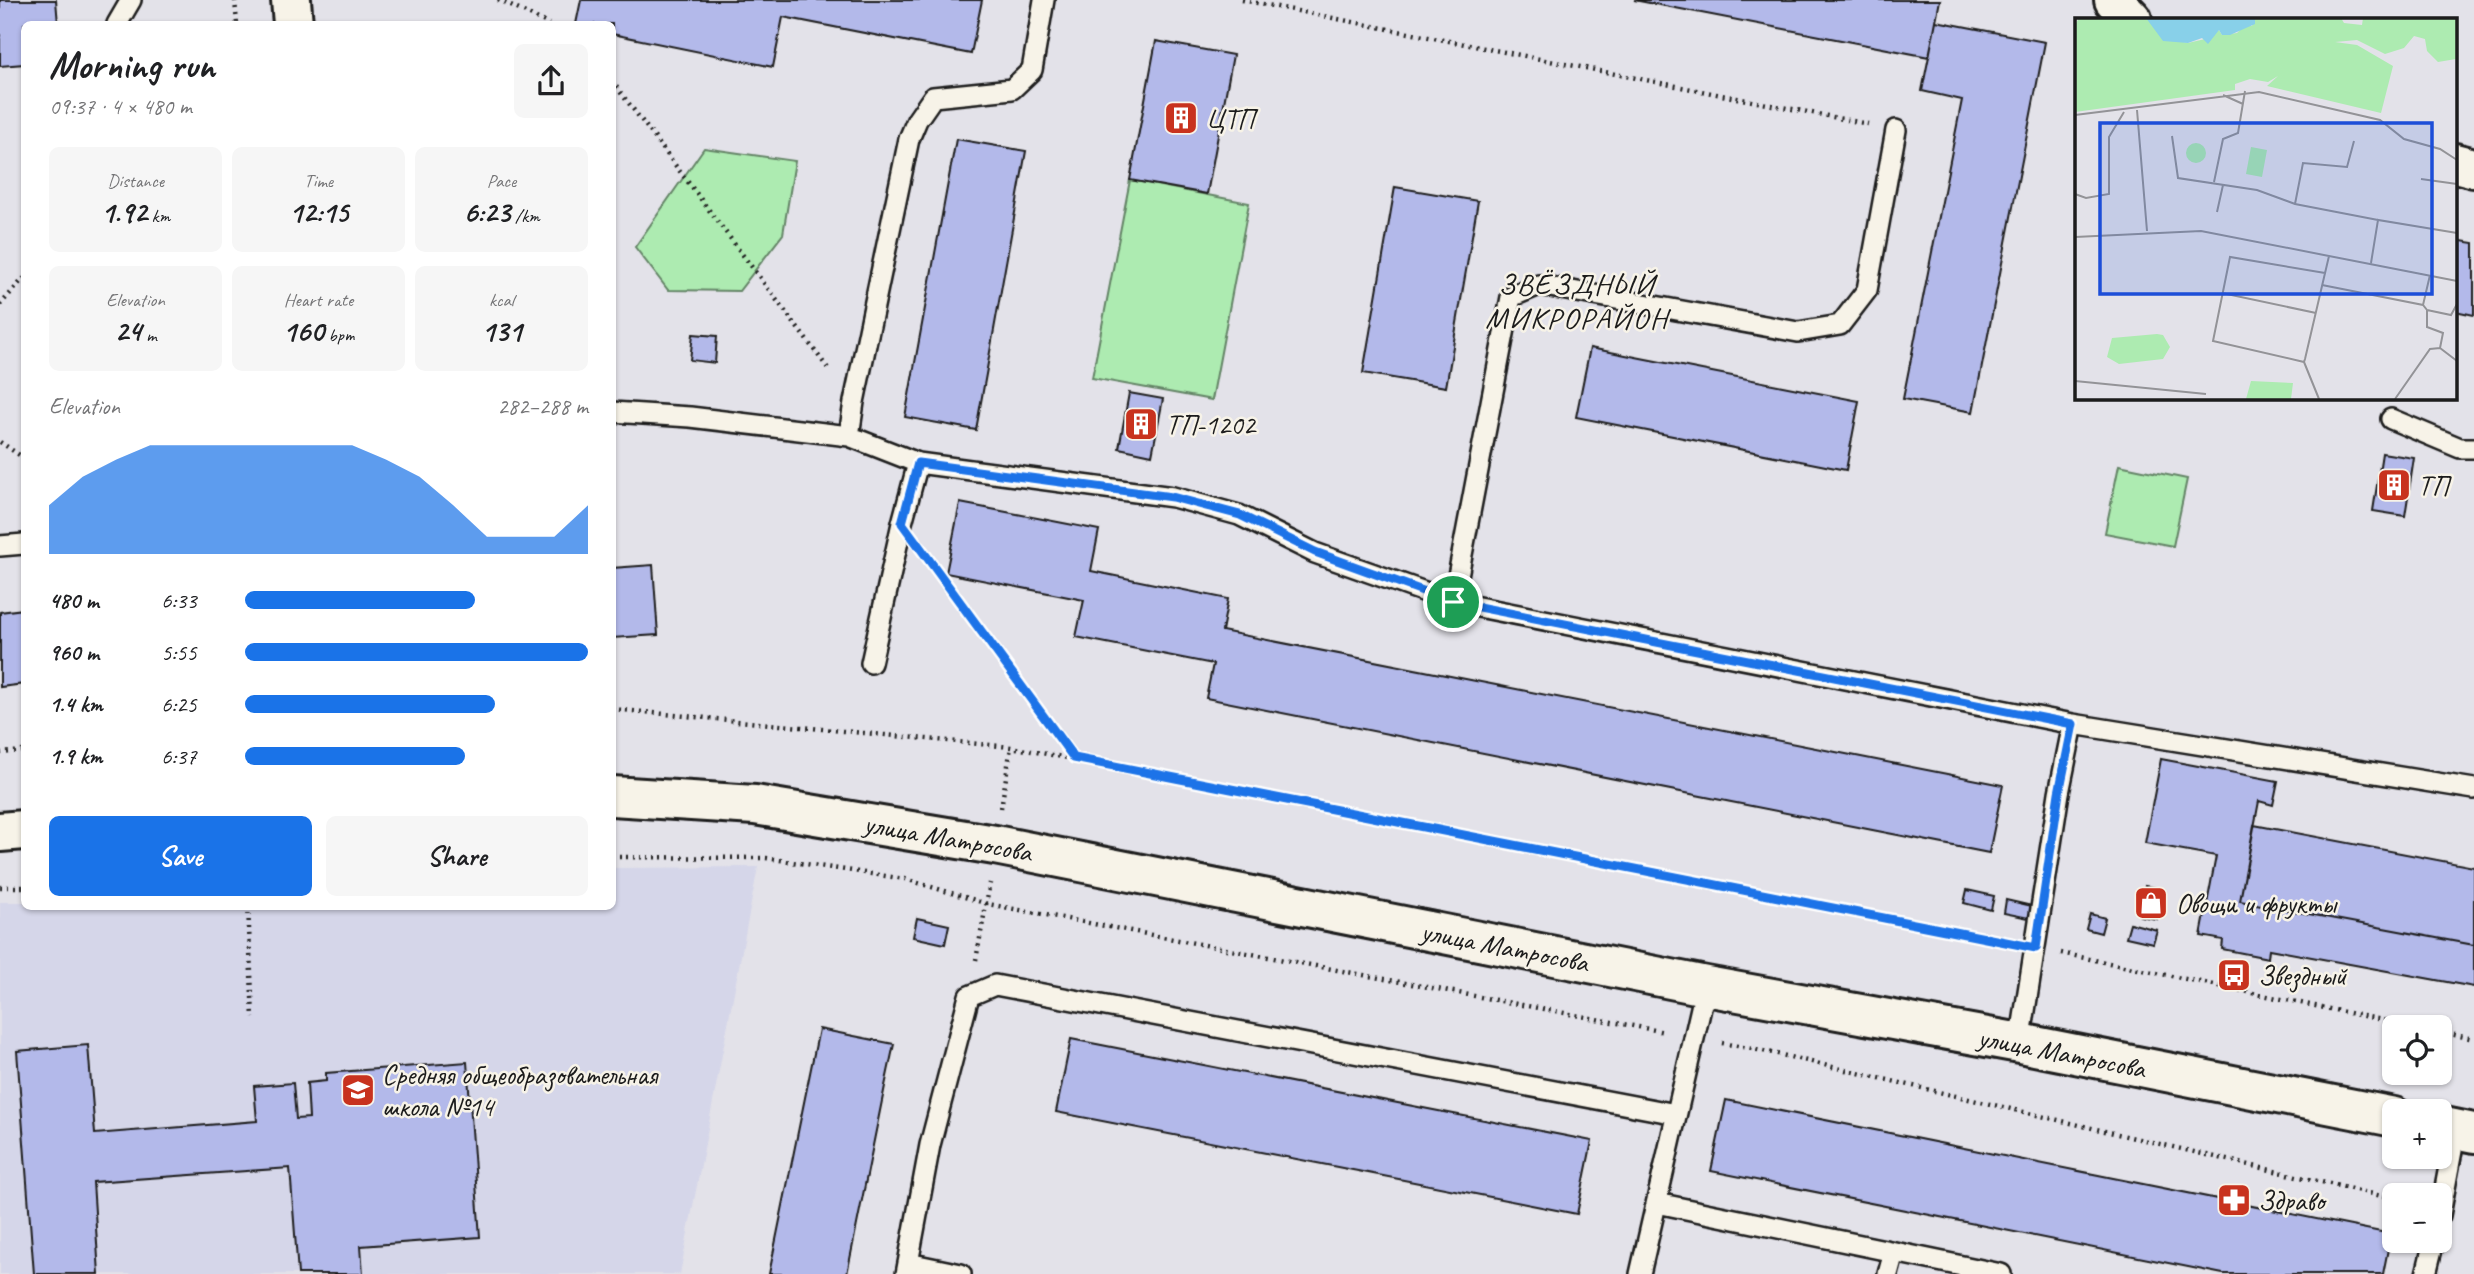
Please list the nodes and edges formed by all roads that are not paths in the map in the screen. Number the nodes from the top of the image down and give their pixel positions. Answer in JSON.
{"nodes":[{"id":1,"x":131,"y":0,"type":"edge"},
{"id":2,"x":291,"y":0,"type":"edge"},
{"id":3,"x":1044,"y":0,"type":"edge"},
{"id":4,"x":2114,"y":0,"type":"edge"},
{"id":5,"x":2131,"y":18,"type":"edge"},
{"id":6,"x":119,"y":21,"type":"edge"},
{"id":7,"x":293,"y":21,"type":"edge"},
{"id":8,"x":1896,"y":130,"type":"road end"},
{"id":9,"x":2456,"y":163,"type":"edge"},
{"id":10,"x":2474,"y":168,"type":"edge"},
{"id":11,"x":616,"y":412,"type":"edge"},
{"id":12,"x":2391,"y":419,"type":"dead end"},
{"id":13,"x":849,"y":436,"type":"junction"},
{"id":14,"x":2474,"y":448,"type":"edge"},
{"id":15,"x":918,"y":463,"type":"junction"},
{"id":16,"x":21,"y":544,"type":"edge"},
{"id":17,"x":0,"y":546,"type":"edge"},
{"id":18,"x":1453,"y":602,"type":"junction"},
{"id":19,"x":872,"y":663,"type":"dead end"},
{"id":20,"x":2073,"y":724,"type":"junction"},
{"id":21,"x":2474,"y":789,"type":"edge"},
{"id":22,"x":616,"y":796,"type":"edge"},
{"id":23,"x":21,"y":830,"type":"edge"},
{"id":24,"x":0,"y":832,"type":"edge"},
{"id":25,"x":1706,"y":986,"type":"junction"},
{"id":26,"x":2020,"y":1044,"type":"junction"},
{"id":27,"x":1676,"y":1114,"type":"junction"},
{"id":28,"x":2382,"y":1115,"type":"edge"},
{"id":29,"x":2457,"y":1129,"type":"edge"},
{"id":30,"x":2446,"y":1183,"type":"edge"},
{"id":31,"x":1657,"y":1203,"type":"junction"},
{"id":32,"x":1894,"y":1252,"type":"junction"},
{"id":33,"x":2431,"y":1253,"type":"edge"},
{"id":34,"x":907,"y":1268,"type":"edge"},
{"id":35,"x":961,"y":1274,"type":"edge"},
{"id":36,"x":1640,"y":1274,"type":"edge"},
{"id":37,"x":1888,"y":1274,"type":"edge"},
{"id":38,"x":2001,"y":1274,"type":"edge"},
{"id":39,"x":2426,"y":1274,"type":"edge"}],
"edges":[{"from":1,"to":6,"type":"lane"},
{"from":2,"to":7,"type":"main road"},
{"from":3,"to":13,"type":"lane"},
{"from":4,"to":5,"type":"main road"},
{"from":8,"to":18,"type":"lane"},
{"from":9,"to":10,"type":"main road"},
{"from":11,"to":13,"type":"lane"},
{"from":12,"to":14,"type":"lane"},
{"from":13,"to":15,"type":"lane"},
{"from":15,"to":18,"type":"lane"},
{"from":15,"to":19,"type":"lane"},
{"from":16,"to":17,"type":"lane"},
{"from":18,"to":20,"type":"lane"},
{"from":20,"to":21,"type":"lane"},
{"from":20,"to":26,"type":"lane"},
{"from":22,"to":25,"type":"main road","name":"улица Матросова"},
{"from":23,"to":24,"type":"main road"},
{"from":25,"to":26,"type":"main road","name":"улица Матросова"},
{"from":25,"to":27,"type":"lane"},
{"from":26,"to":28,"type":"main road","name":"улица Матросова"},
{"from":27,"to":31,"type":"lane"},
{"from":27,"to":34,"type":"lane"},
{"from":29,"to":30,"type":"lane"},
{"from":31,"to":32,"type":"lane"},
{"from":31,"to":36,"type":"lane"},
{"from":32,"to":37,"type":"lane"},
{"from":32,"to":38,"type":"lane"},
{"from":33,"to":39,"type":"lane"},
{"from":34,"to":35,"type":"lane"}]}
